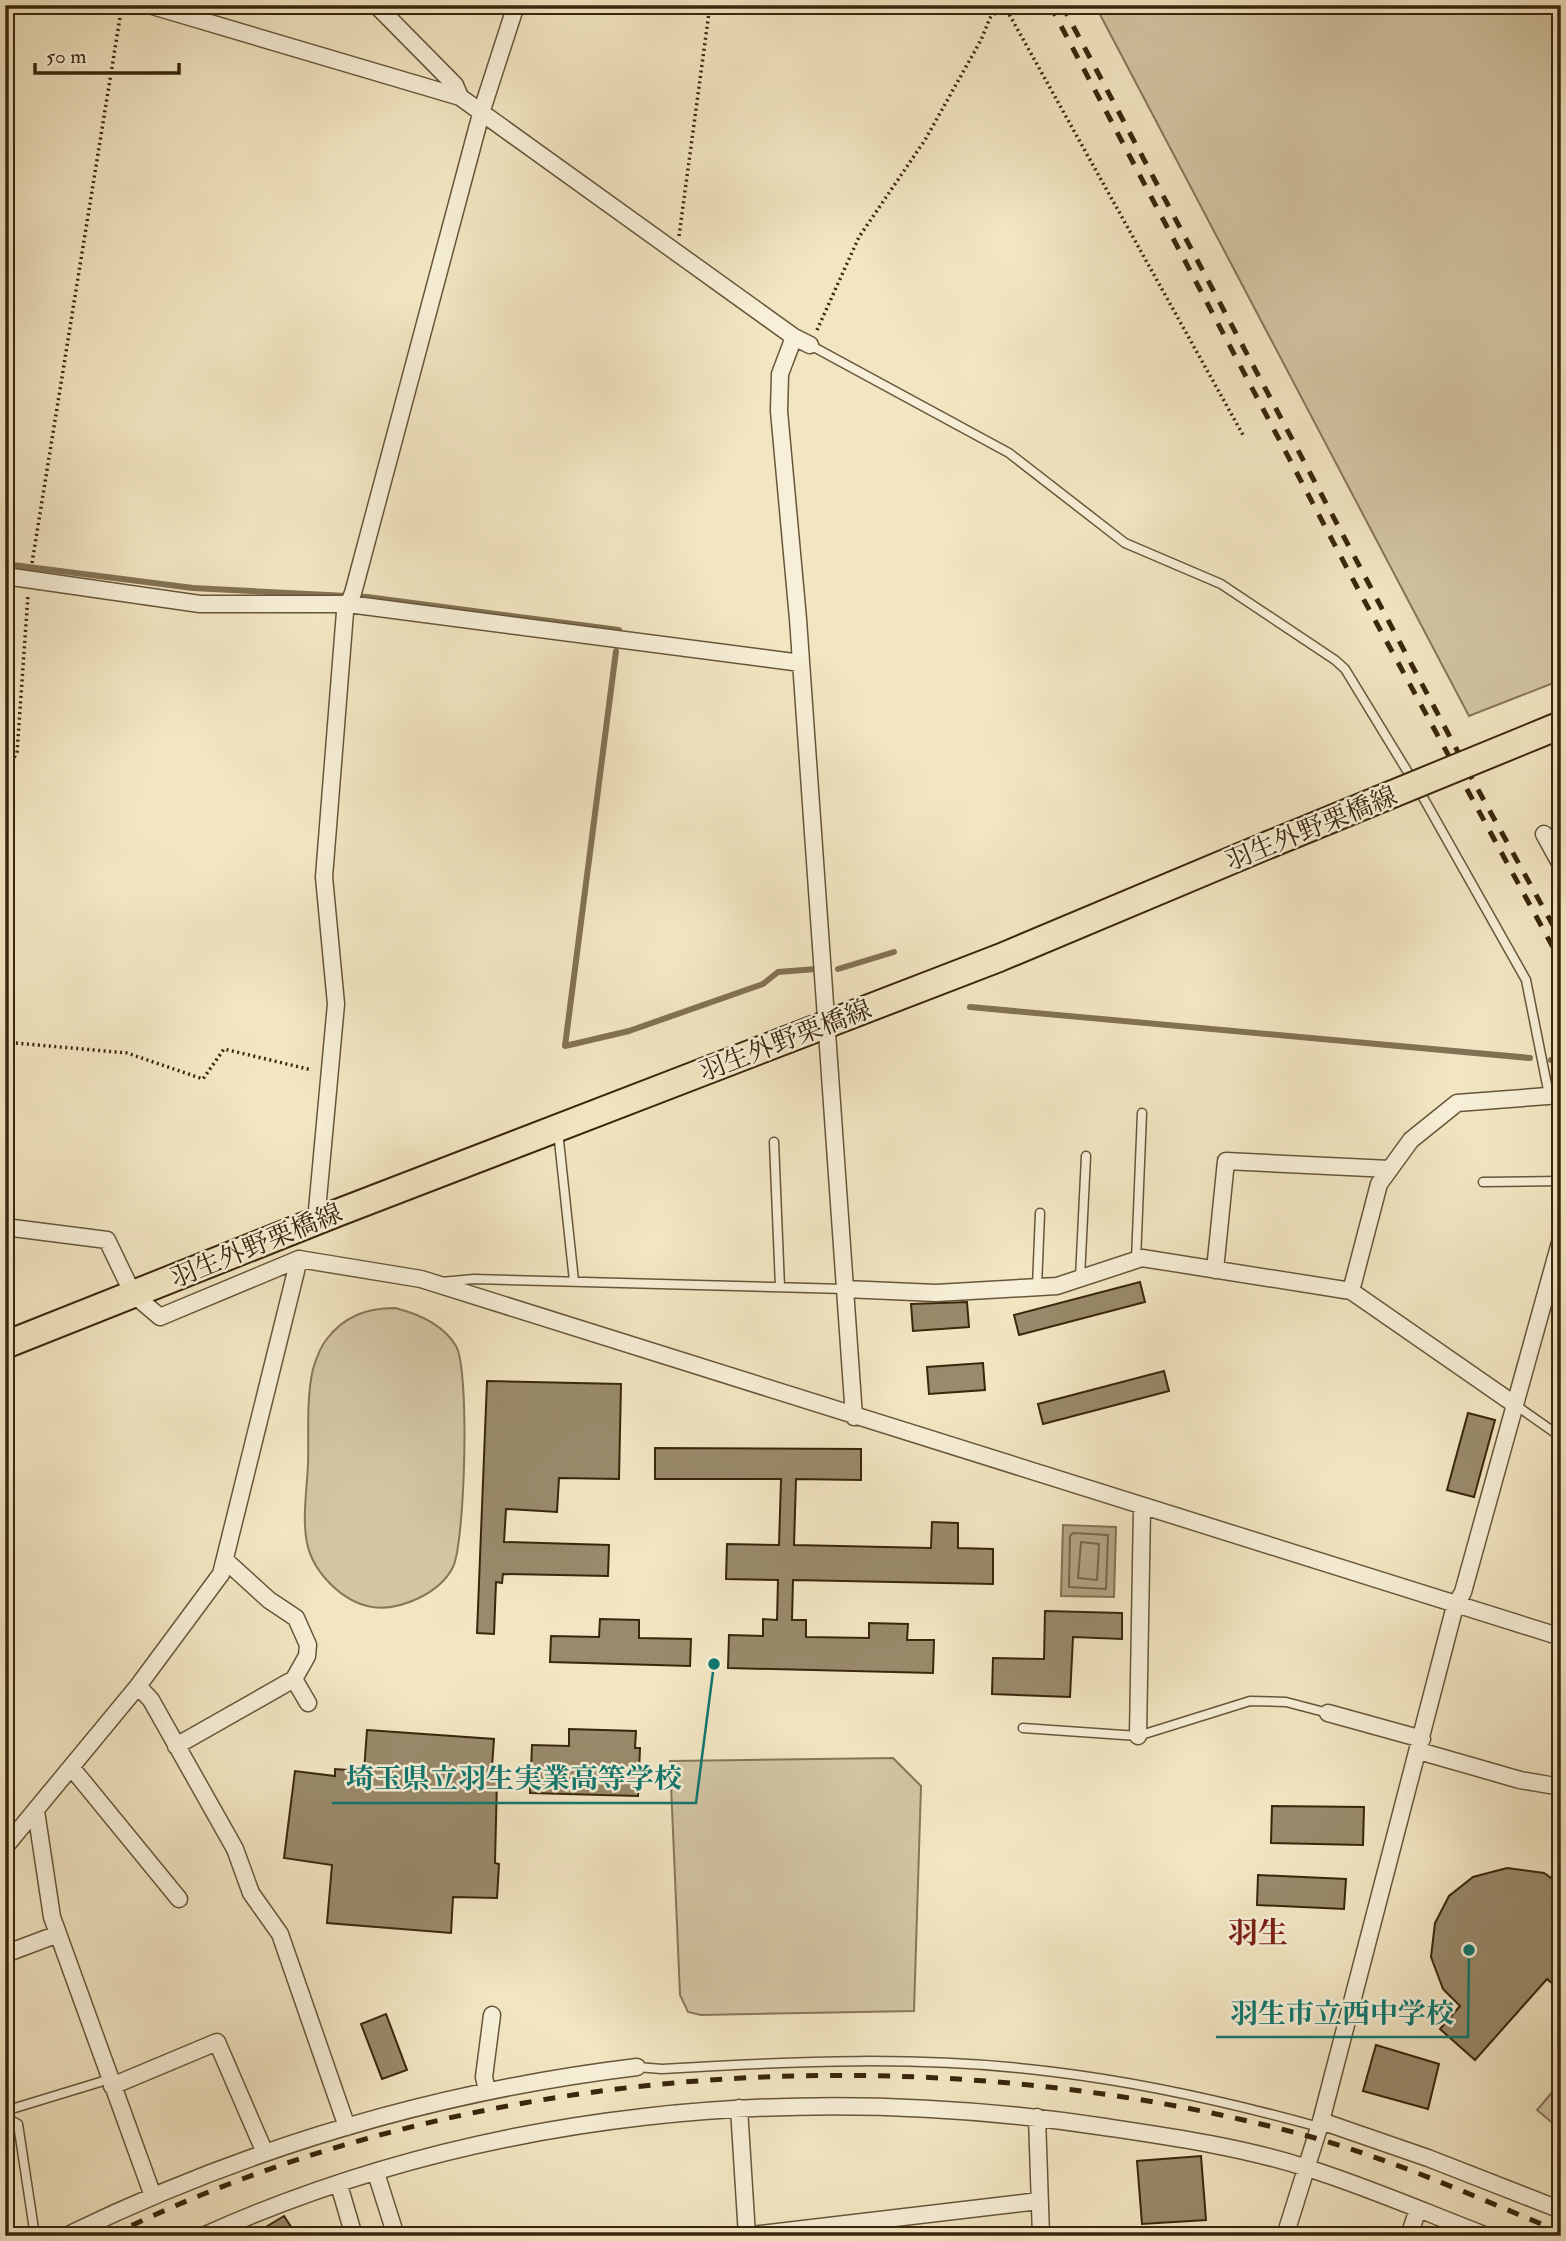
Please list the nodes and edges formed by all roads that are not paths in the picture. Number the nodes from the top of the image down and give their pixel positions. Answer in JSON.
{"nodes":[{"id":1,"x":149,"y":5,"type":"edge"},
{"id":2,"x":376,"y":5,"type":"edge"},
{"id":3,"x":516,"y":5,"type":"edge"},
{"id":4,"x":460,"y":97,"type":"junction"},
{"id":5,"x":482,"y":110,"type":"junction"},
{"id":6,"x":794,"y":337,"type":"junction"},
{"id":7,"x":810,"y":345,"type":"joint"},
{"id":8,"x":5,"y":576,"type":"edge"},
{"id":9,"x":348,"y":604,"type":"junction"},
{"id":10,"x":801,"y":663,"type":"junction"},
{"id":11,"x":1561,"y":725,"type":"edge"},
{"id":12,"x":1544,"y":834,"type":"dead end"},
{"id":13,"x":1561,"y":865,"type":"edge"},
{"id":14,"x":827,"y":1024,"type":"junction"},
{"id":15,"x":1555,"y":1095,"type":"edge"},
{"id":16,"x":1142,"y":1113,"type":"dead end"},
{"id":17,"x":557,"y":1128,"type":"junction"},
{"id":18,"x":774,"y":1142,"type":"dead end"},
{"id":19,"x":1086,"y":1156,"type":"dead end"},
{"id":20,"x":1390,"y":1169,"type":"junction"},
{"id":21,"x":1561,"y":1181,"type":"edge"},
{"id":22,"x":1483,"y":1182,"type":"dead end"},
{"id":23,"x":1040,"y":1213,"type":"dead end"},
{"id":24,"x":316,"y":1221,"type":"junction"},
{"id":25,"x":5,"y":1227,"type":"edge"},
{"id":26,"x":1561,"y":1239,"type":"edge"},
{"id":27,"x":299,"y":1259,"type":"junction"},
{"id":28,"x":1136,"y":1260,"type":"junction"},
{"id":29,"x":1215,"y":1270,"type":"junction"},
{"id":30,"x":1080,"y":1278,"type":"junction"},
{"id":31,"x":575,"y":1281,"type":"junction"},
{"id":32,"x":431,"y":1283,"type":"junction"},
{"id":33,"x":780,"y":1287,"type":"junction"},
{"id":34,"x":1037,"y":1287,"type":"junction"},
{"id":35,"x":845,"y":1289,"type":"junction"},
{"id":36,"x":1352,"y":1291,"type":"junction"},
{"id":37,"x":133,"y":1294,"type":"junction"},
{"id":38,"x":5,"y":1345,"type":"edge"},
{"id":39,"x":1514,"y":1404,"type":"junction"},
{"id":40,"x":854,"y":1417,"type":"junction"},
{"id":41,"x":1561,"y":1437,"type":"edge"},
{"id":42,"x":1142,"y":1508,"type":"junction"},
{"id":43,"x":225,"y":1560,"type":"junction"},
{"id":44,"x":1455,"y":1606,"type":"junction"},
{"id":45,"x":1561,"y":1637,"type":"edge"},
{"id":46,"x":294,"y":1679,"type":"junction"},
{"id":47,"x":138,"y":1686,"type":"junction"},
{"id":48,"x":308,"y":1703,"type":"dead end"},
{"id":49,"x":1328,"y":1713,"type":"joint"},
{"id":50,"x":1023,"y":1728,"type":"dead end"},
{"id":51,"x":1138,"y":1736,"type":"junction"},
{"id":52,"x":176,"y":1745,"type":"junction"},
{"id":53,"x":1420,"y":1745,"type":"junction"},
{"id":54,"x":71,"y":1767,"type":"junction"},
{"id":55,"x":1561,"y":1787,"type":"edge"},
{"id":56,"x":36,"y":1811,"type":"junction"},
{"id":57,"x":5,"y":1847,"type":"edge"},
{"id":58,"x":179,"y":1899,"type":"dead end"},
{"id":59,"x":58,"y":1934,"type":"junction"},
{"id":60,"x":5,"y":1954,"type":"edge"},
{"id":61,"x":492,"y":2015,"type":"dead end"},
{"id":62,"x":637,"y":2067,"type":"joint"},
{"id":63,"x":111,"y":2082,"type":"junction"},
{"id":64,"x":487,"y":2090,"type":"junction"},
{"id":65,"x":739,"y":2108,"type":"junction"},
{"id":66,"x":5,"y":2111,"type":"edge"},
{"id":67,"x":5,"y":2117,"type":"edge"},
{"id":68,"x":1037,"y":2117,"type":"junction"},
{"id":69,"x":1320,"y":2124,"type":"junction"},
{"id":70,"x":347,"y":2127,"type":"junction"},
{"id":71,"x":265,"y":2152,"type":"junction"},
{"id":72,"x":1306,"y":2167,"type":"junction"},
{"id":73,"x":376,"y":2173,"type":"junction"},
{"id":74,"x":339,"y":2185,"type":"junction"},
{"id":75,"x":153,"y":2196,"type":"junction"},
{"id":76,"x":1039,"y":2200,"type":"junction"},
{"id":77,"x":1418,"y":2209,"type":"junction"},
{"id":78,"x":1561,"y":2210,"type":"edge"},
{"id":79,"x":899,"y":2228,"type":"edge"},
{"id":80,"x":35,"y":2236,"type":"edge"},
{"id":81,"x":66,"y":2236,"type":"edge"},
{"id":82,"x":203,"y":2236,"type":"edge"},
{"id":83,"x":355,"y":2236,"type":"edge"},
{"id":84,"x":396,"y":2236,"type":"edge"},
{"id":85,"x":746,"y":2236,"type":"edge"},
{"id":86,"x":1041,"y":2236,"type":"edge"},
{"id":87,"x":1285,"y":2236,"type":"edge"},
{"id":88,"x":1409,"y":2236,"type":"edge"},
{"id":89,"x":1487,"y":2236,"type":"edge"}],
"edges":[{"from":1,"to":4,"type":"street"},
{"from":2,"to":4,"type":"street"},
{"from":3,"to":5,"type":"street"},
{"from":4,"to":5,"type":"street"},
{"from":5,"to":6,"type":"street"},
{"from":5,"to":9,"type":"street"},
{"from":6,"to":7,"type":"street"},
{"from":6,"to":10,"type":"street"},
{"from":7,"to":15,"type":"lane"},
{"from":8,"to":9,"type":"street"},
{"from":9,"to":10,"type":"street"},
{"from":9,"to":24,"type":"street"},
{"from":10,"to":14,"type":"street"},
{"from":11,"to":14,"type":"main road","name":"羽生外野栗橋線","bridge":true},
{"from":12,"to":13,"type":"street"},
{"from":14,"to":17,"type":"main road","name":"羽生外野栗橋線"},
{"from":14,"to":35,"type":"street"},
{"from":15,"to":20,"type":"street"},
{"from":16,"to":28,"type":"lane"},
{"from":17,"to":24,"type":"main road","name":"羽生外野栗橋線"},
{"from":17,"to":31,"type":"lane"},
{"from":18,"to":33,"type":"lane"},
{"from":19,"to":30,"type":"lane"},
{"from":20,"to":29,"type":"street"},
{"from":20,"to":36,"type":"street"},
{"from":21,"to":22,"type":"lane"},
{"from":23,"to":34,"type":"lane"},
{"from":24,"to":37,"type":"main road","name":"羽生外野栗橋線"},
{"from":25,"to":37,"type":"street"},
{"from":26,"to":39,"type":"street"},
{"from":27,"to":32,"type":"street"},
{"from":27,"to":37,"type":"street"},
{"from":27,"to":43,"type":"street"},
{"from":28,"to":29,"type":"street"},
{"from":28,"to":30,"type":"street"},
{"from":29,"to":36,"type":"street"},
{"from":30,"to":34,"type":"street"},
{"from":31,"to":32,"type":"lane"},
{"from":31,"to":33,"type":"lane"},
{"from":32,"to":40,"type":"street"},
{"from":33,"to":35,"type":"lane"},
{"from":34,"to":35,"type":"street"},
{"from":35,"to":40,"type":"street"},
{"from":36,"to":39,"type":"street"},
{"from":37,"to":38,"type":"main road","name":"羽生外野栗橋線"},
{"from":39,"to":41,"type":"lane"},
{"from":39,"to":44,"type":"street"},
{"from":40,"to":42,"type":"street"},
{"from":42,"to":44,"type":"street"},
{"from":42,"to":51,"type":"street"},
{"from":43,"to":46,"type":"street"},
{"from":43,"to":47,"type":"street"},
{"from":44,"to":45,"type":"street"},
{"from":44,"to":53,"type":"street"},
{"from":46,"to":48,"type":"street"},
{"from":46,"to":52,"type":"street"},
{"from":47,"to":52,"type":"street"},
{"from":47,"to":54,"type":"street"},
{"from":49,"to":51,"type":"lane"},
{"from":49,"to":53,"type":"street"},
{"from":50,"to":51,"type":"lane"},
{"from":52,"to":70,"type":"street"},
{"from":53,"to":55,"type":"street"},
{"from":53,"to":69,"type":"street"},
{"from":54,"to":56,"type":"street"},
{"from":54,"to":58,"type":"street"},
{"from":56,"to":57,"type":"street"},
{"from":56,"to":59,"type":"street"},
{"from":59,"to":60,"type":"street"},
{"from":59,"to":63,"type":"street"},
{"from":61,"to":64,"type":"street"},
{"from":62,"to":64,"type":"street"},
{"from":62,"to":69,"type":"lane"},
{"from":63,"to":66,"type":"lane"},
{"from":63,"to":71,"type":"street"},
{"from":63,"to":75,"type":"street"},
{"from":64,"to":70,"type":"street"},
{"from":65,"to":68,"type":"street"},
{"from":65,"to":73,"type":"street"},
{"from":65,"to":85,"type":"street"},
{"from":67,"to":80,"type":"lane"},
{"from":68,"to":72,"type":"street"},
{"from":68,"to":76,"type":"street"},
{"from":69,"to":72,"type":"street"},
{"from":69,"to":78,"type":"street"},
{"from":70,"to":71,"type":"street"},
{"from":71,"to":75,"type":"street"},
{"from":72,"to":77,"type":"street"},
{"from":72,"to":87,"type":"street"},
{"from":73,"to":74,"type":"street"},
{"from":73,"to":84,"type":"street"},
{"from":74,"to":82,"type":"street"},
{"from":74,"to":83,"type":"street"},
{"from":75,"to":81,"type":"street"},
{"from":76,"to":79,"type":"street"},
{"from":76,"to":86,"type":"street"},
{"from":77,"to":88,"type":"street"},
{"from":77,"to":89,"type":"street"},
{"from":79,"to":85,"type":"street"}]}
